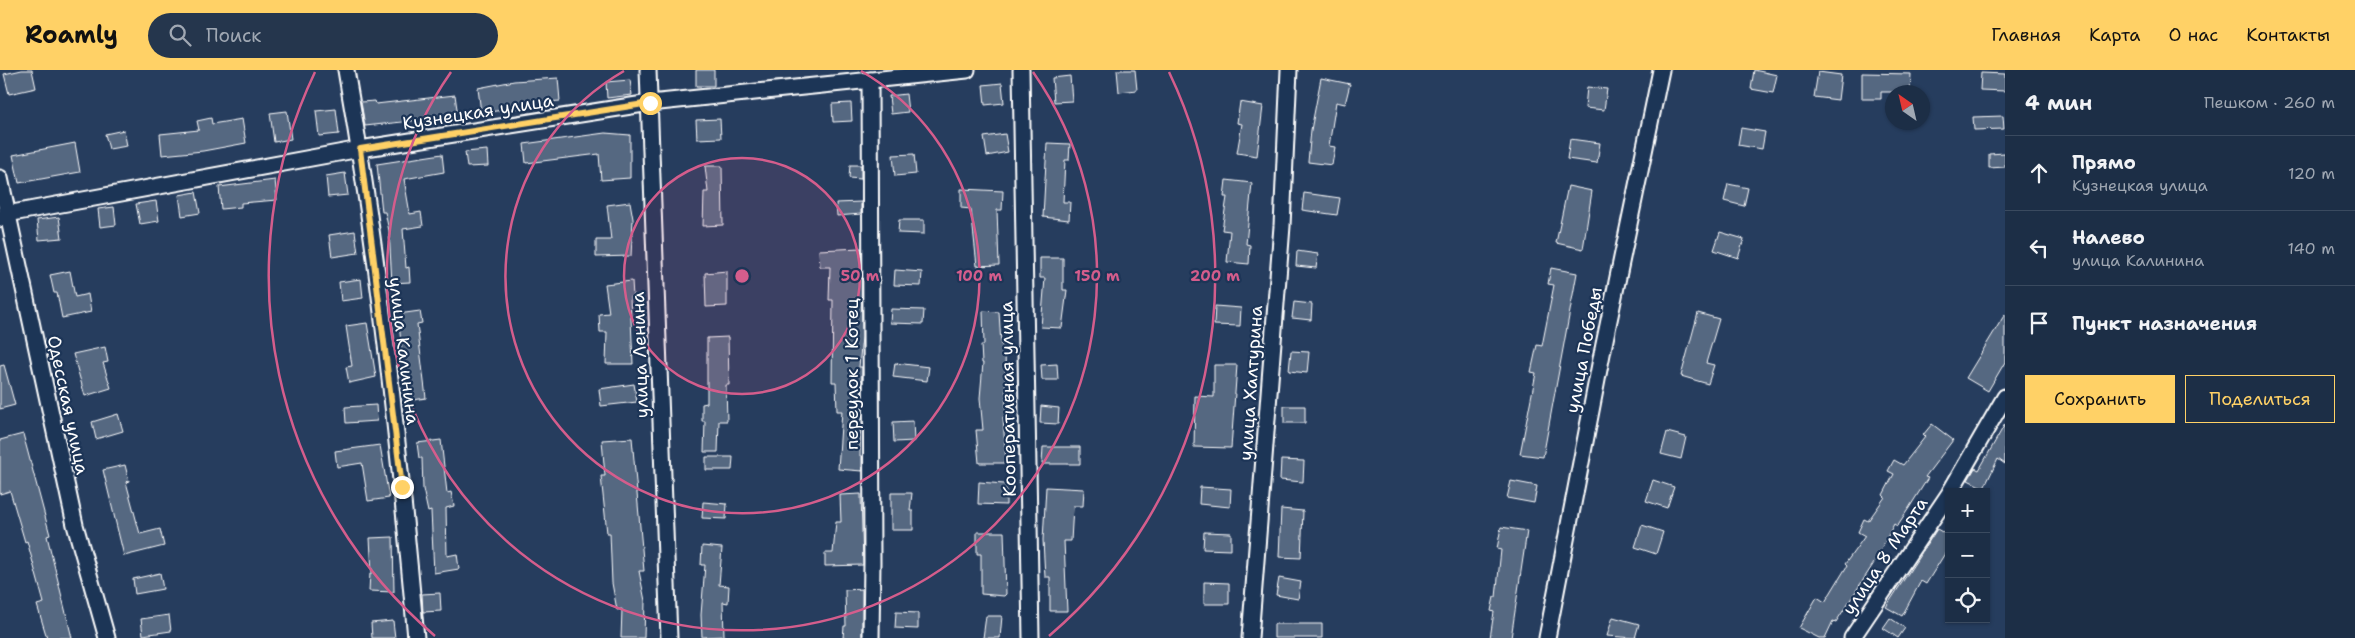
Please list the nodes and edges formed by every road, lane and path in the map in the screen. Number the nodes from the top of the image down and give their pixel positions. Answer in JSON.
{"nodes":[{"id":1,"x":346,"y":70,"type":"edge"},
{"id":2,"x":648,"y":70,"type":"edge"},
{"id":3,"x":967,"y":70,"type":"edge"},
{"id":4,"x":1021,"y":70,"type":"edge"},
{"id":5,"x":1289,"y":70,"type":"edge"},
{"id":6,"x":1661,"y":70,"type":"edge"},
{"id":7,"x":870,"y":80,"type":"junction"},
{"id":8,"x":650,"y":103,"type":"junction"},
{"id":9,"x":360,"y":149,"type":"junction"},
{"id":10,"x":0,"y":178,"type":"edge"},
{"id":11,"x":3,"y":216,"type":"edge"},
{"id":12,"x":2005,"y":397,"type":"edge"},
{"id":13,"x":1952,"y":488,"type":"edge"},
{"id":14,"x":1945,"y":499,"type":"edge"},
{"id":15,"x":107,"y":638,"type":"edge"},
{"id":16,"x":416,"y":638,"type":"edge"},
{"id":17,"x":668,"y":638,"type":"edge"},
{"id":18,"x":871,"y":638,"type":"edge"},
{"id":19,"x":1031,"y":638,"type":"edge"},
{"id":20,"x":1250,"y":638,"type":"edge"},
{"id":21,"x":1547,"y":638,"type":"edge"},
{"id":22,"x":1852,"y":638,"type":"edge"}],
"edges":[{"from":1,"to":9,"type":"street","name":"улица Калинина"},
{"from":2,"to":8,"type":"street","name":"улица Ленина"},
{"from":3,"to":7,"type":"street","name":"Кузнецкая улица"},
{"from":4,"to":19,"type":"street","name":"Кооперативная улица"},
{"from":5,"to":20,"type":"street","name":"улица Халтурина"},
{"from":6,"to":21,"type":"street","name":"улица Победы"},
{"from":7,"to":8,"type":"street","name":"Кузнецкая улица"},
{"from":7,"to":18,"type":"street","name":"переулок 1 Котец"},
{"from":8,"to":9,"type":"street","name":"Кузнецкая улица"},
{"from":8,"to":17,"type":"street","name":"улица Ленина"},
{"from":9,"to":11,"type":"street","name":"Кузнецкая улица"},
{"from":9,"to":16,"type":"street","name":"улица Калинина"},
{"from":10,"to":11,"type":"street","name":"Одесская улица"},
{"from":11,"to":15,"type":"street","name":"Одесская улица"},
{"from":12,"to":13,"type":"street","name":"улица 8 Марта"},
{"from":14,"to":22,"type":"street","name":"улица 8 Марта"}]}
